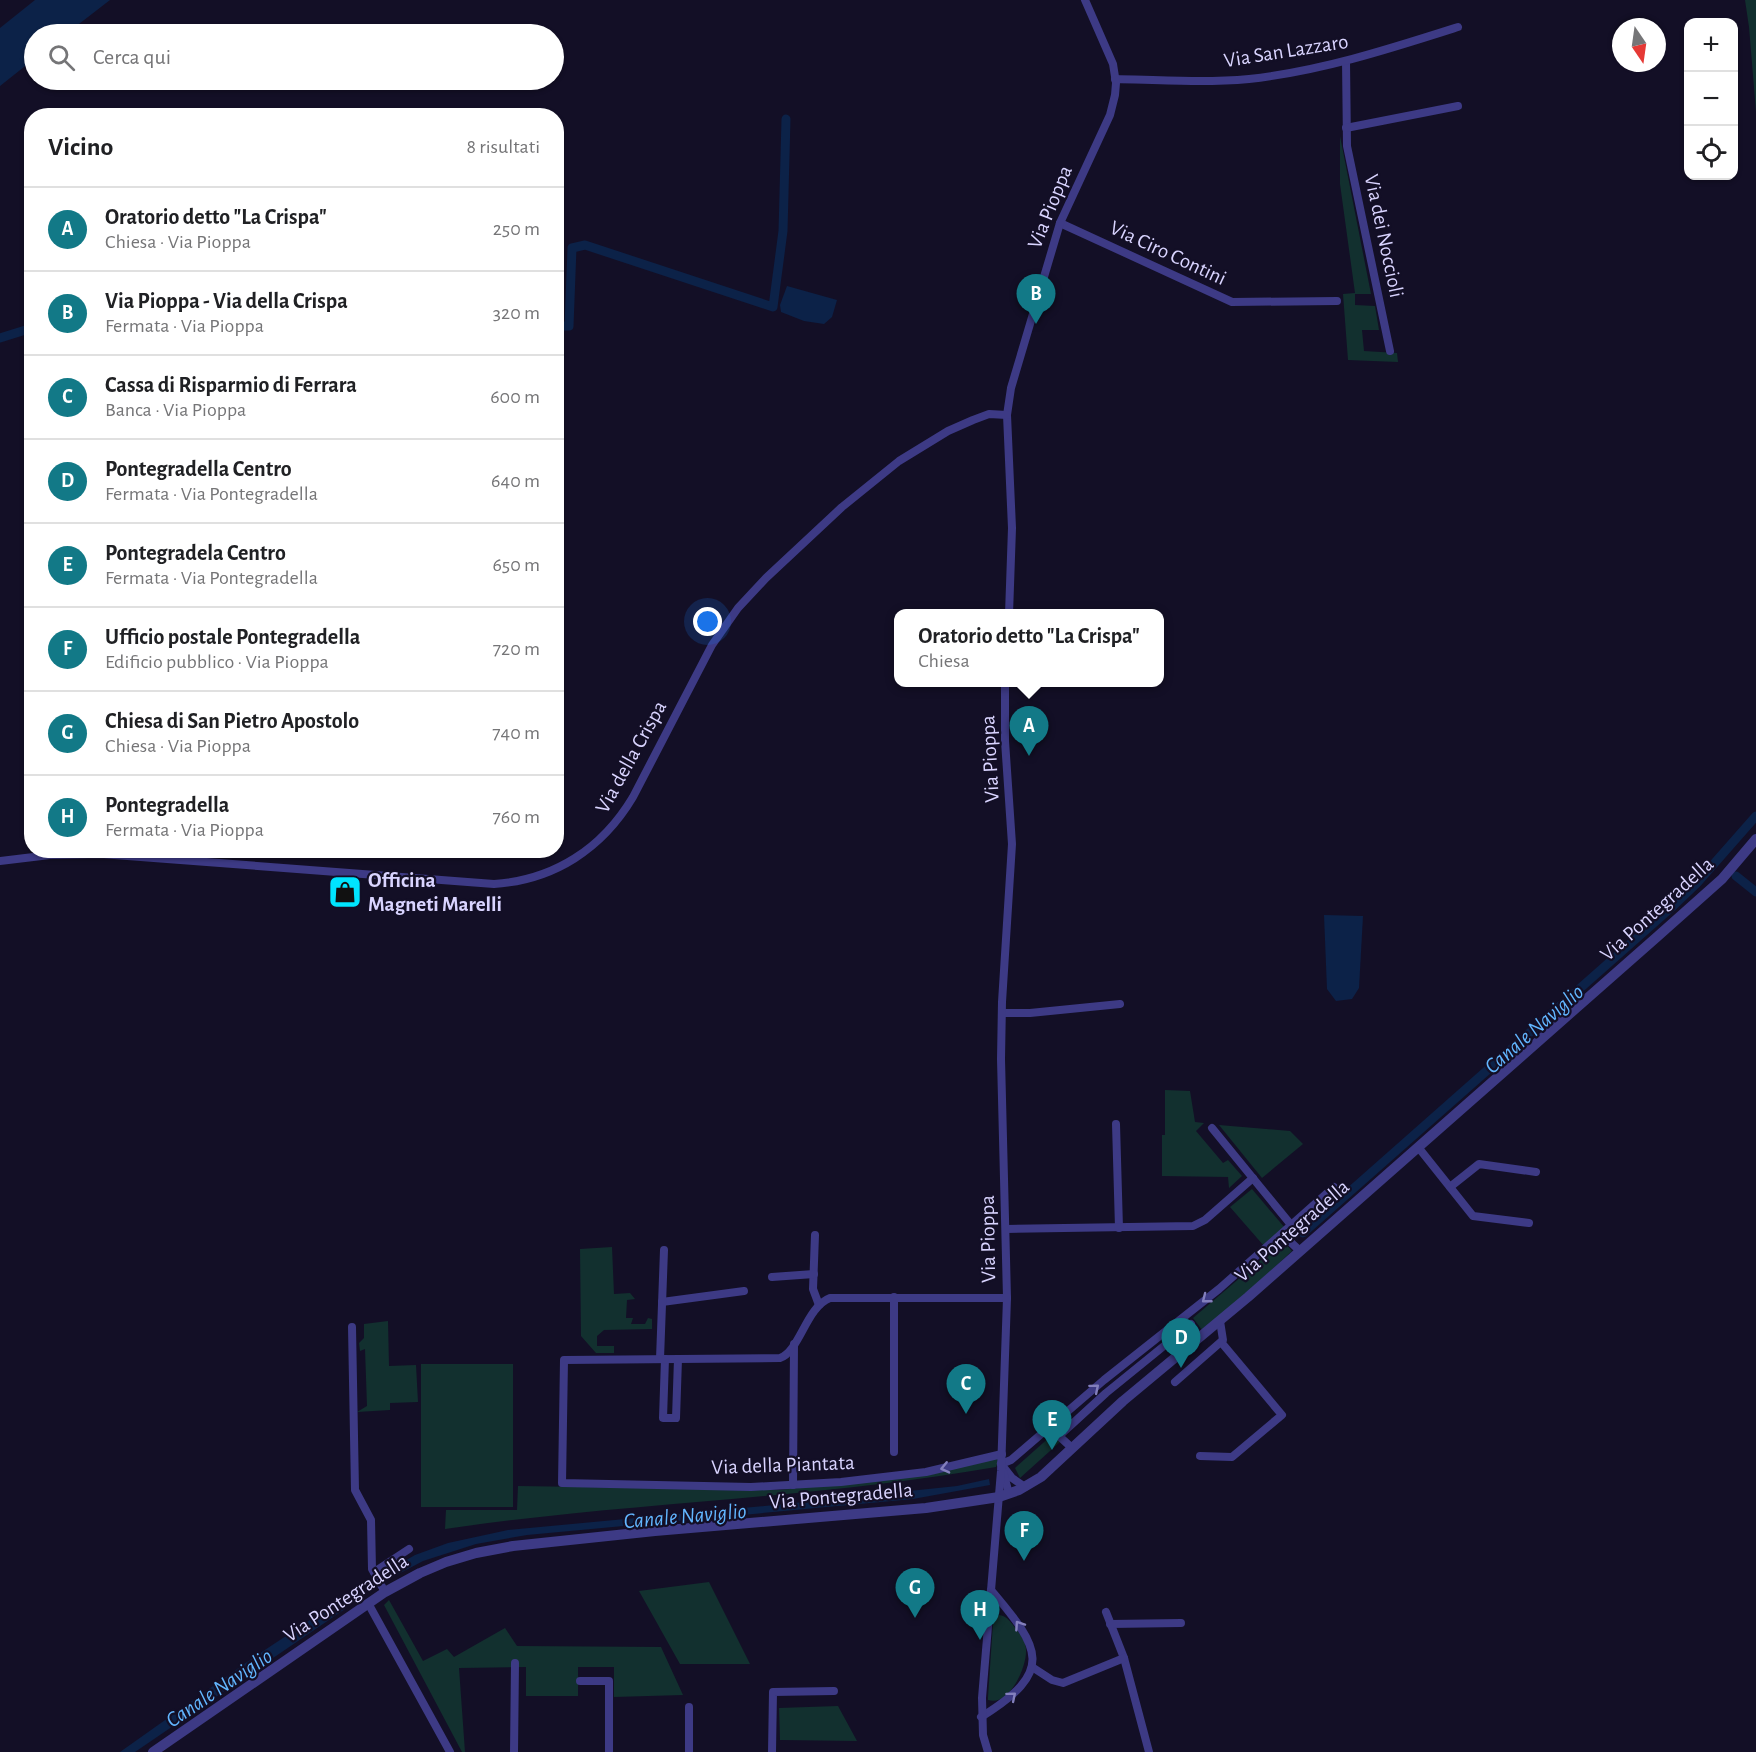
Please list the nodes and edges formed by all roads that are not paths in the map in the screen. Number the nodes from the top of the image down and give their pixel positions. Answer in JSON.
{"nodes":[{"id":1,"x":1085,"y":0,"type":"edge"},
{"id":2,"x":1458,"y":27,"type":"dead end"},
{"id":3,"x":1347,"y":62,"type":"junction"},
{"id":4,"x":1115,"y":79,"type":"junction"},
{"id":5,"x":1458,"y":106,"type":"dead end"},
{"id":6,"x":1346,"y":128,"type":"junction"},
{"id":7,"x":1060,"y":223,"type":"junction"},
{"id":8,"x":1337,"y":301,"type":"dead end"},
{"id":9,"x":1390,"y":351,"type":"dead end"},
{"id":10,"x":1007,"y":415,"type":"junction"},
{"id":11,"x":1009,"y":609,"type":"edge"},
{"id":12,"x":1005,"y":687,"type":"edge"},
{"id":13,"x":1756,"y":839,"type":"edge"},
{"id":14,"x":24,"y":858,"type":"edge"},
{"id":15,"x":146,"y":858,"type":"edge"},
{"id":16,"x":0,"y":861,"type":"edge"},
{"id":17,"x":1120,"y":1004,"type":"dead end"},
{"id":18,"x":1002,"y":1013,"type":"junction"},
{"id":19,"x":1116,"y":1124,"type":"dead end"},
{"id":20,"x":1212,"y":1128,"type":"dead end"},
{"id":21,"x":1418,"y":1147,"type":"junction"},
{"id":22,"x":1536,"y":1172,"type":"dead end"},
{"id":23,"x":1252,"y":1178,"type":"junction"},
{"id":24,"x":1334,"y":1187,"type":"dead end"},
{"id":25,"x":1450,"y":1187,"type":"junction"},
{"id":26,"x":1528,"y":1222,"type":"dead end"},
{"id":27,"x":1292,"y":1226,"type":"junction"},
{"id":28,"x":1119,"y":1228,"type":"junction"},
{"id":29,"x":1006,"y":1229,"type":"junction"},
{"id":30,"x":814,"y":1234,"type":"dead end"},
{"id":31,"x":1282,"y":1234,"type":"junction"},
{"id":32,"x":664,"y":1250,"type":"dead end"},
{"id":33,"x":1300,"y":1251,"type":"junction"},
{"id":34,"x":814,"y":1274,"type":"junction"},
{"id":35,"x":772,"y":1276,"type":"dead end"},
{"id":36,"x":744,"y":1291,"type":"dead end"},
{"id":37,"x":894,"y":1297,"type":"junction"},
{"id":38,"x":1007,"y":1298,"type":"junction"},
{"id":39,"x":662,"y":1302,"type":"junction"},
{"id":40,"x":819,"y":1305,"type":"junction"},
{"id":41,"x":1184,"y":1316,"type":"junction"},
{"id":42,"x":1220,"y":1321,"type":"junction"},
{"id":43,"x":1191,"y":1324,"type":"junction"},
{"id":44,"x":352,"y":1327,"type":"dead end"},
{"id":45,"x":1201,"y":1336,"type":"junction"},
{"id":46,"x":1221,"y":1342,"type":"junction"},
{"id":47,"x":794,"y":1344,"type":"junction"},
{"id":48,"x":663,"y":1359,"type":"junction"},
{"id":49,"x":678,"y":1359,"type":"junction"},
{"id":50,"x":1174,"y":1382,"type":"dead end"},
{"id":51,"x":1072,"y":1448,"type":"junction"},
{"id":52,"x":894,"y":1452,"type":"dead end"},
{"id":53,"x":1002,"y":1454,"type":"junction"},
{"id":54,"x":1200,"y":1456,"type":"dead end"},
{"id":55,"x":1001,"y":1464,"type":"junction"},
{"id":56,"x":793,"y":1485,"type":"junction"},
{"id":57,"x":1025,"y":1487,"type":"junction"},
{"id":58,"x":1004,"y":1496,"type":"junction"},
{"id":59,"x":409,"y":1549,"type":"dead end"},
{"id":60,"x":374,"y":1572,"type":"junction"},
{"id":61,"x":991,"y":1590,"type":"junction"},
{"id":62,"x":385,"y":1592,"type":"junction"},
{"id":63,"x":368,"y":1603,"type":"junction"},
{"id":64,"x":1106,"y":1612,"type":"dead end"},
{"id":65,"x":1181,"y":1623,"type":"dead end"},
{"id":66,"x":1110,"y":1624,"type":"junction"},
{"id":67,"x":1124,"y":1658,"type":"junction"},
{"id":68,"x":515,"y":1663,"type":"dead end"},
{"id":69,"x":1032,"y":1667,"type":"junction"},
{"id":70,"x":580,"y":1681,"type":"dead end"},
{"id":71,"x":834,"y":1691,"type":"dead end"},
{"id":72,"x":689,"y":1707,"type":"dead end"},
{"id":73,"x":981,"y":1717,"type":"junction"},
{"id":74,"x":153,"y":1752,"type":"edge"},
{"id":75,"x":450,"y":1752,"type":"edge"},
{"id":76,"x":514,"y":1752,"type":"edge"},
{"id":77,"x":609,"y":1752,"type":"edge"},
{"id":78,"x":689,"y":1752,"type":"edge"},
{"id":79,"x":772,"y":1752,"type":"edge"},
{"id":80,"x":988,"y":1752,"type":"edge"},
{"id":81,"x":1149,"y":1752,"type":"edge"}],
"edges":[{"from":1,"to":4,"type":"street","name":"Via Pioppa"},
{"from":2,"to":3,"type":"street","name":"Via San Lazzaro"},
{"from":3,"to":4,"type":"street","name":"Via San Lazzaro"},
{"from":3,"to":6,"type":"street","name":"Via dei Noccioli"},
{"from":4,"to":7,"type":"street","name":"Via Pioppa"},
{"from":5,"to":6,"type":"street"},
{"from":6,"to":9,"type":"street","name":"Via dei Noccioli"},
{"from":7,"to":8,"type":"street","name":"Via Ciro Contini"},
{"from":7,"to":10,"type":"street","name":"Via Pioppa"},
{"from":10,"to":11,"type":"street","name":"Via Pioppa"},
{"from":10,"to":15,"type":"street","name":"Via della Crispa"},
{"from":12,"to":18,"type":"street","name":"Via Pioppa"},
{"from":13,"to":21,"type":"street","name":"Via Pontegradella"},
{"from":14,"to":16,"type":"street","name":"Via della Crispa"},
{"from":17,"to":18,"type":"street"},
{"from":18,"to":29,"type":"street","name":"Via Pioppa"},
{"from":19,"to":28,"type":"street"},
{"from":20,"to":23,"type":"street"},
{"from":21,"to":25,"type":"street"},
{"from":21,"to":33,"type":"street","name":"Via Pontegradella"},
{"from":22,"to":25,"type":"street"},
{"from":23,"to":27,"type":"street"},
{"from":23,"to":28,"type":"street"},
{"from":24,"to":27,"type":"street"},
{"from":25,"to":26,"type":"street"},
{"from":27,"to":31,"type":"street"},
{"from":28,"to":29,"type":"street"},
{"from":29,"to":38,"type":"street","name":"Via Pioppa"},
{"from":30,"to":34,"type":"street"},
{"from":31,"to":33,"type":"street"},
{"from":31,"to":41,"type":"street","one_way":true},
{"from":32,"to":39,"type":"street"},
{"from":33,"to":42,"type":"street","name":"Via Pontegradella"},
{"from":34,"to":35,"type":"street"},
{"from":34,"to":40,"type":"street"},
{"from":36,"to":39,"type":"street"},
{"from":37,"to":38,"type":"street"},
{"from":37,"to":40,"type":"street"},
{"from":37,"to":52,"type":"street"},
{"from":38,"to":53,"type":"street","name":"Via Pioppa"},
{"from":39,"to":48,"type":"street"},
{"from":40,"to":47,"type":"street"},
{"from":41,"to":43,"type":"street"},
{"from":55,"to":41,"type":"street","one_way":true},
{"from":42,"to":45,"type":"street","name":"Via Pontegradella"},
{"from":42,"to":46,"type":"street"},
{"from":43,"to":45,"type":"street"},
{"from":43,"to":51,"type":"street"},
{"from":44,"to":60,"type":"street"},
{"from":45,"to":51,"type":"street","name":"Via Pontegradella"},
{"from":46,"to":50,"type":"street"},
{"from":46,"to":54,"type":"street"},
{"from":47,"to":49,"type":"street"},
{"from":47,"to":56,"type":"street"},
{"from":48,"to":49,"type":"street"},
{"from":48,"to":49,"type":"street"},
{"from":48,"to":56,"type":"street","name":"Via della Piantata"},
{"from":51,"to":57,"type":"street","name":"Via Pontegradella"},
{"from":53,"to":55,"type":"street","name":"Via Pioppa"},
{"from":53,"to":56,"type":"street","name":"Via della Piantata","one_way":true},
{"from":55,"to":57,"type":"street"},
{"from":55,"to":58,"type":"street","name":"Via Pioppa"},
{"from":57,"to":58,"type":"street","name":"Via Pontegradella"},
{"from":58,"to":61,"type":"street","name":"Via Pioppa"},
{"from":58,"to":62,"type":"street","name":"Via Pontegradella"},
{"from":59,"to":60,"type":"street"},
{"from":60,"to":62,"type":"street"},
{"from":69,"to":61,"type":"street","one_way":true},
{"from":61,"to":73,"type":"street","name":"Via Pioppa"},
{"from":62,"to":63,"type":"street","name":"Via Pontegradella"},
{"from":63,"to":74,"type":"street","name":"Via Pontegradella"},
{"from":63,"to":75,"type":"street"},
{"from":64,"to":66,"type":"street"},
{"from":65,"to":66,"type":"street"},
{"from":66,"to":67,"type":"street"},
{"from":67,"to":69,"type":"street"},
{"from":67,"to":81,"type":"street"},
{"from":68,"to":76,"type":"street"},
{"from":73,"to":69,"type":"street","one_way":true},
{"from":70,"to":77,"type":"street"},
{"from":71,"to":79,"type":"street"},
{"from":72,"to":78,"type":"street"},
{"from":73,"to":80,"type":"street","name":"Via Pioppa"}]}
